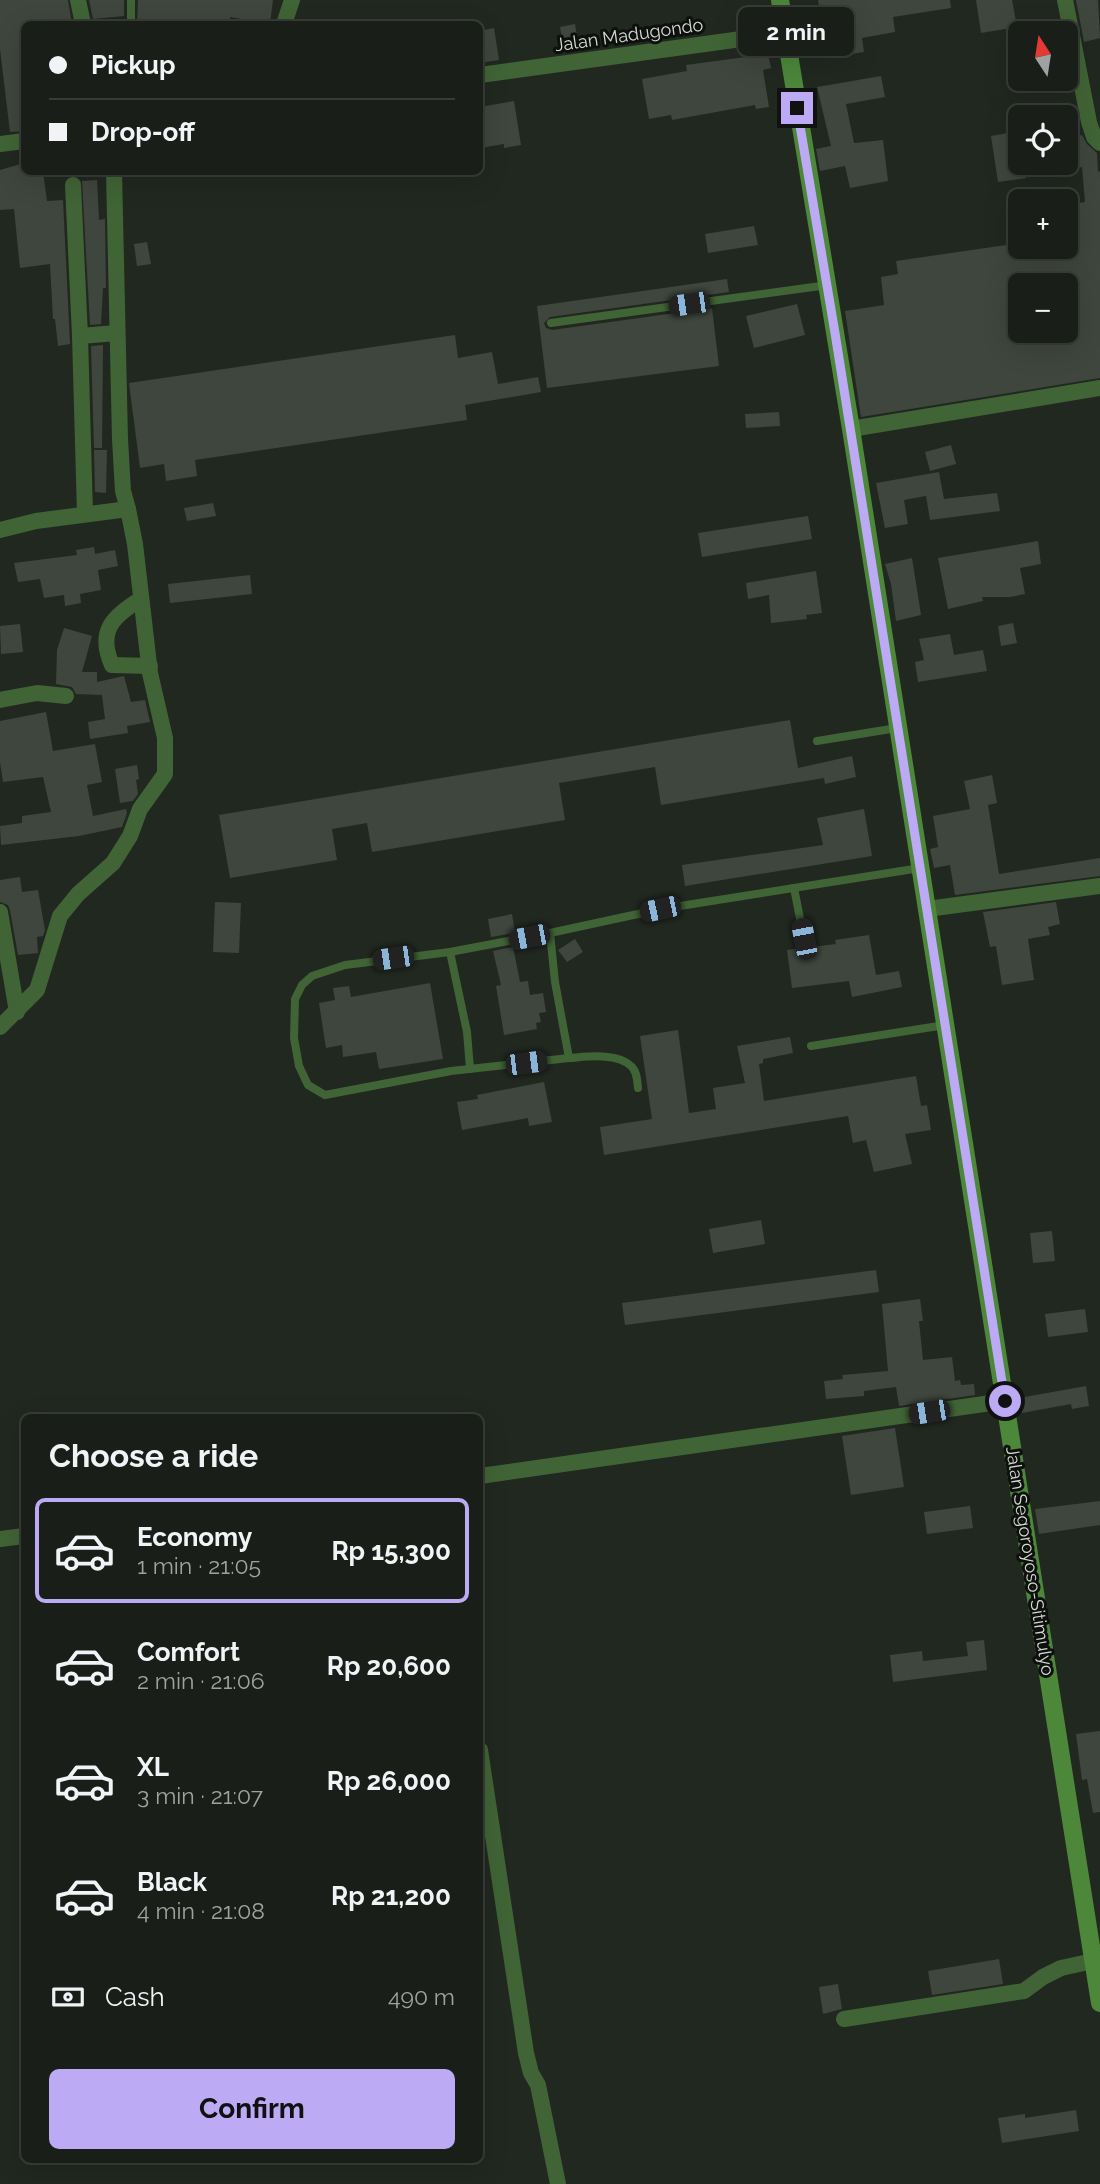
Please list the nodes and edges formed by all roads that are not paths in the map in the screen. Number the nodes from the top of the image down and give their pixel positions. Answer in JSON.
{"nodes":[{"id":1,"x":78,"y":0,"type":"edge"},
{"id":2,"x":131,"y":0,"type":"edge"},
{"id":3,"x":292,"y":0,"type":"edge"},
{"id":4,"x":780,"y":0,"type":"edge"},
{"id":5,"x":1065,"y":0,"type":"edge"},
{"id":6,"x":82,"y":21,"type":"edge"},
{"id":7,"x":131,"y":21,"type":"edge"},
{"id":8,"x":285,"y":21,"type":"edge"},
{"id":9,"x":785,"y":33,"type":"junction"},
{"id":10,"x":483,"y":75,"type":"edge"},
{"id":11,"x":21,"y":141,"type":"edge"},
{"id":12,"x":1100,"y":143,"type":"edge"},
{"id":13,"x":0,"y":144,"type":"edge"},
{"id":14,"x":114,"y":175,"type":"edge"},
{"id":15,"x":73,"y":184,"type":"dead end"},
{"id":16,"x":828,"y":285,"type":"junction"},
{"id":17,"x":551,"y":323,"type":"dead end"},
{"id":18,"x":117,"y":333,"type":"junction"},
{"id":19,"x":80,"y":336,"type":"junction"},
{"id":20,"x":1100,"y":388,"type":"edge"},
{"id":21,"x":851,"y":429,"type":"junction"},
{"id":22,"x":128,"y":509,"type":"junction"},
{"id":23,"x":85,"y":514,"type":"junction"},
{"id":24,"x":0,"y":530,"type":"edge"},
{"id":25,"x":141,"y":599,"type":"junction"},
{"id":26,"x":150,"y":666,"type":"junction"},
{"id":27,"x":66,"y":696,"type":"dead end"},
{"id":28,"x":0,"y":700,"type":"edge"},
{"id":29,"x":898,"y":728,"type":"junction"},
{"id":30,"x":817,"y":741,"type":"dead end"},
{"id":31,"x":920,"y":869,"type":"junction"},
{"id":32,"x":1100,"y":886,"type":"edge"},
{"id":33,"x":794,"y":888,"type":"junction"},
{"id":34,"x":927,"y":909,"type":"junction"},
{"id":35,"x":0,"y":912,"type":"edge"},
{"id":36,"x":550,"y":933,"type":"junction"},
{"id":37,"x":804,"y":939,"type":"dead end"},
{"id":38,"x":450,"y":952,"type":"junction"},
{"id":39,"x":17,"y":1012,"type":"junction"},
{"id":40,"x":945,"y":1025,"type":"junction"},
{"id":41,"x":0,"y":1027,"type":"edge"},
{"id":42,"x":811,"y":1046,"type":"dead end"},
{"id":43,"x":569,"y":1058,"type":"junction"},
{"id":44,"x":470,"y":1069,"type":"junction"},
{"id":45,"x":638,"y":1088,"type":"dead end"},
{"id":46,"x":1005,"y":1401,"type":"junction"},
{"id":47,"x":483,"y":1476,"type":"edge"},
{"id":48,"x":21,"y":1536,"type":"edge"},
{"id":49,"x":0,"y":1539,"type":"edge"},
{"id":50,"x":483,"y":1770,"type":"edge"},
{"id":51,"x":1093,"y":1961,"type":"junction"},
{"id":52,"x":1100,"y":2003,"type":"edge"},
{"id":53,"x":844,"y":2019,"type":"dead end"},
{"id":54,"x":558,"y":2184,"type":"edge"}],
"edges":[{"from":1,"to":6,"type":"street"},
{"from":2,"to":7,"type":"lane"},
{"from":3,"to":8,"type":"street"},
{"from":4,"to":9,"type":"main road","name":"Jalan Segoroyoso-Sitimulyo"},
{"from":5,"to":12,"type":"street"},
{"from":9,"to":10,"type":"street","name":"Jalan Madugondo"},
{"from":9,"to":16,"type":"main road","name":"Jalan Segoroyoso-Sitimulyo"},
{"from":11,"to":13,"type":"street"},
{"from":14,"to":18,"type":"street"},
{"from":15,"to":19,"type":"street"},
{"from":16,"to":17,"type":"lane"},
{"from":16,"to":21,"type":"main road","name":"Jalan Segoroyoso-Sitimulyo"},
{"from":18,"to":19,"type":"street"},
{"from":18,"to":22,"type":"street"},
{"from":19,"to":23,"type":"street"},
{"from":20,"to":21,"type":"street"},
{"from":21,"to":29,"type":"main road","name":"Jalan Segoroyoso-Sitimulyo"},
{"from":22,"to":23,"type":"street"},
{"from":22,"to":25,"type":"street"},
{"from":23,"to":24,"type":"street"},
{"from":25,"to":26,"type":"street"},
{"from":25,"to":26,"type":"street"},
{"from":26,"to":39,"type":"street"},
{"from":27,"to":28,"type":"street"},
{"from":29,"to":30,"type":"lane"},
{"from":29,"to":31,"type":"main road","name":"Jalan Segoroyoso-Sitimulyo"},
{"from":31,"to":33,"type":"lane"},
{"from":31,"to":34,"type":"main road","name":"Jalan Segoroyoso-Sitimulyo"},
{"from":32,"to":34,"type":"street"},
{"from":33,"to":36,"type":"lane"},
{"from":33,"to":37,"type":"lane"},
{"from":34,"to":40,"type":"main road","name":"Jalan Segoroyoso-Sitimulyo"},
{"from":35,"to":39,"type":"street"},
{"from":36,"to":38,"type":"lane"},
{"from":36,"to":43,"type":"lane"},
{"from":38,"to":44,"type":"lane"},
{"from":38,"to":44,"type":"lane"},
{"from":39,"to":41,"type":"street"},
{"from":40,"to":42,"type":"lane"},
{"from":40,"to":46,"type":"main road","name":"Jalan Segoroyoso-Sitimulyo"},
{"from":43,"to":44,"type":"lane"},
{"from":43,"to":45,"type":"lane"},
{"from":46,"to":47,"type":"street"},
{"from":46,"to":51,"type":"main road","name":"Jalan Segoroyoso-Sitimulyo"},
{"from":48,"to":49,"type":"street"},
{"from":50,"to":54,"type":"street"},
{"from":51,"to":52,"type":"main road","name":"Jalan Segoroyoso-Sitimulyo"},
{"from":51,"to":53,"type":"street"}]}
